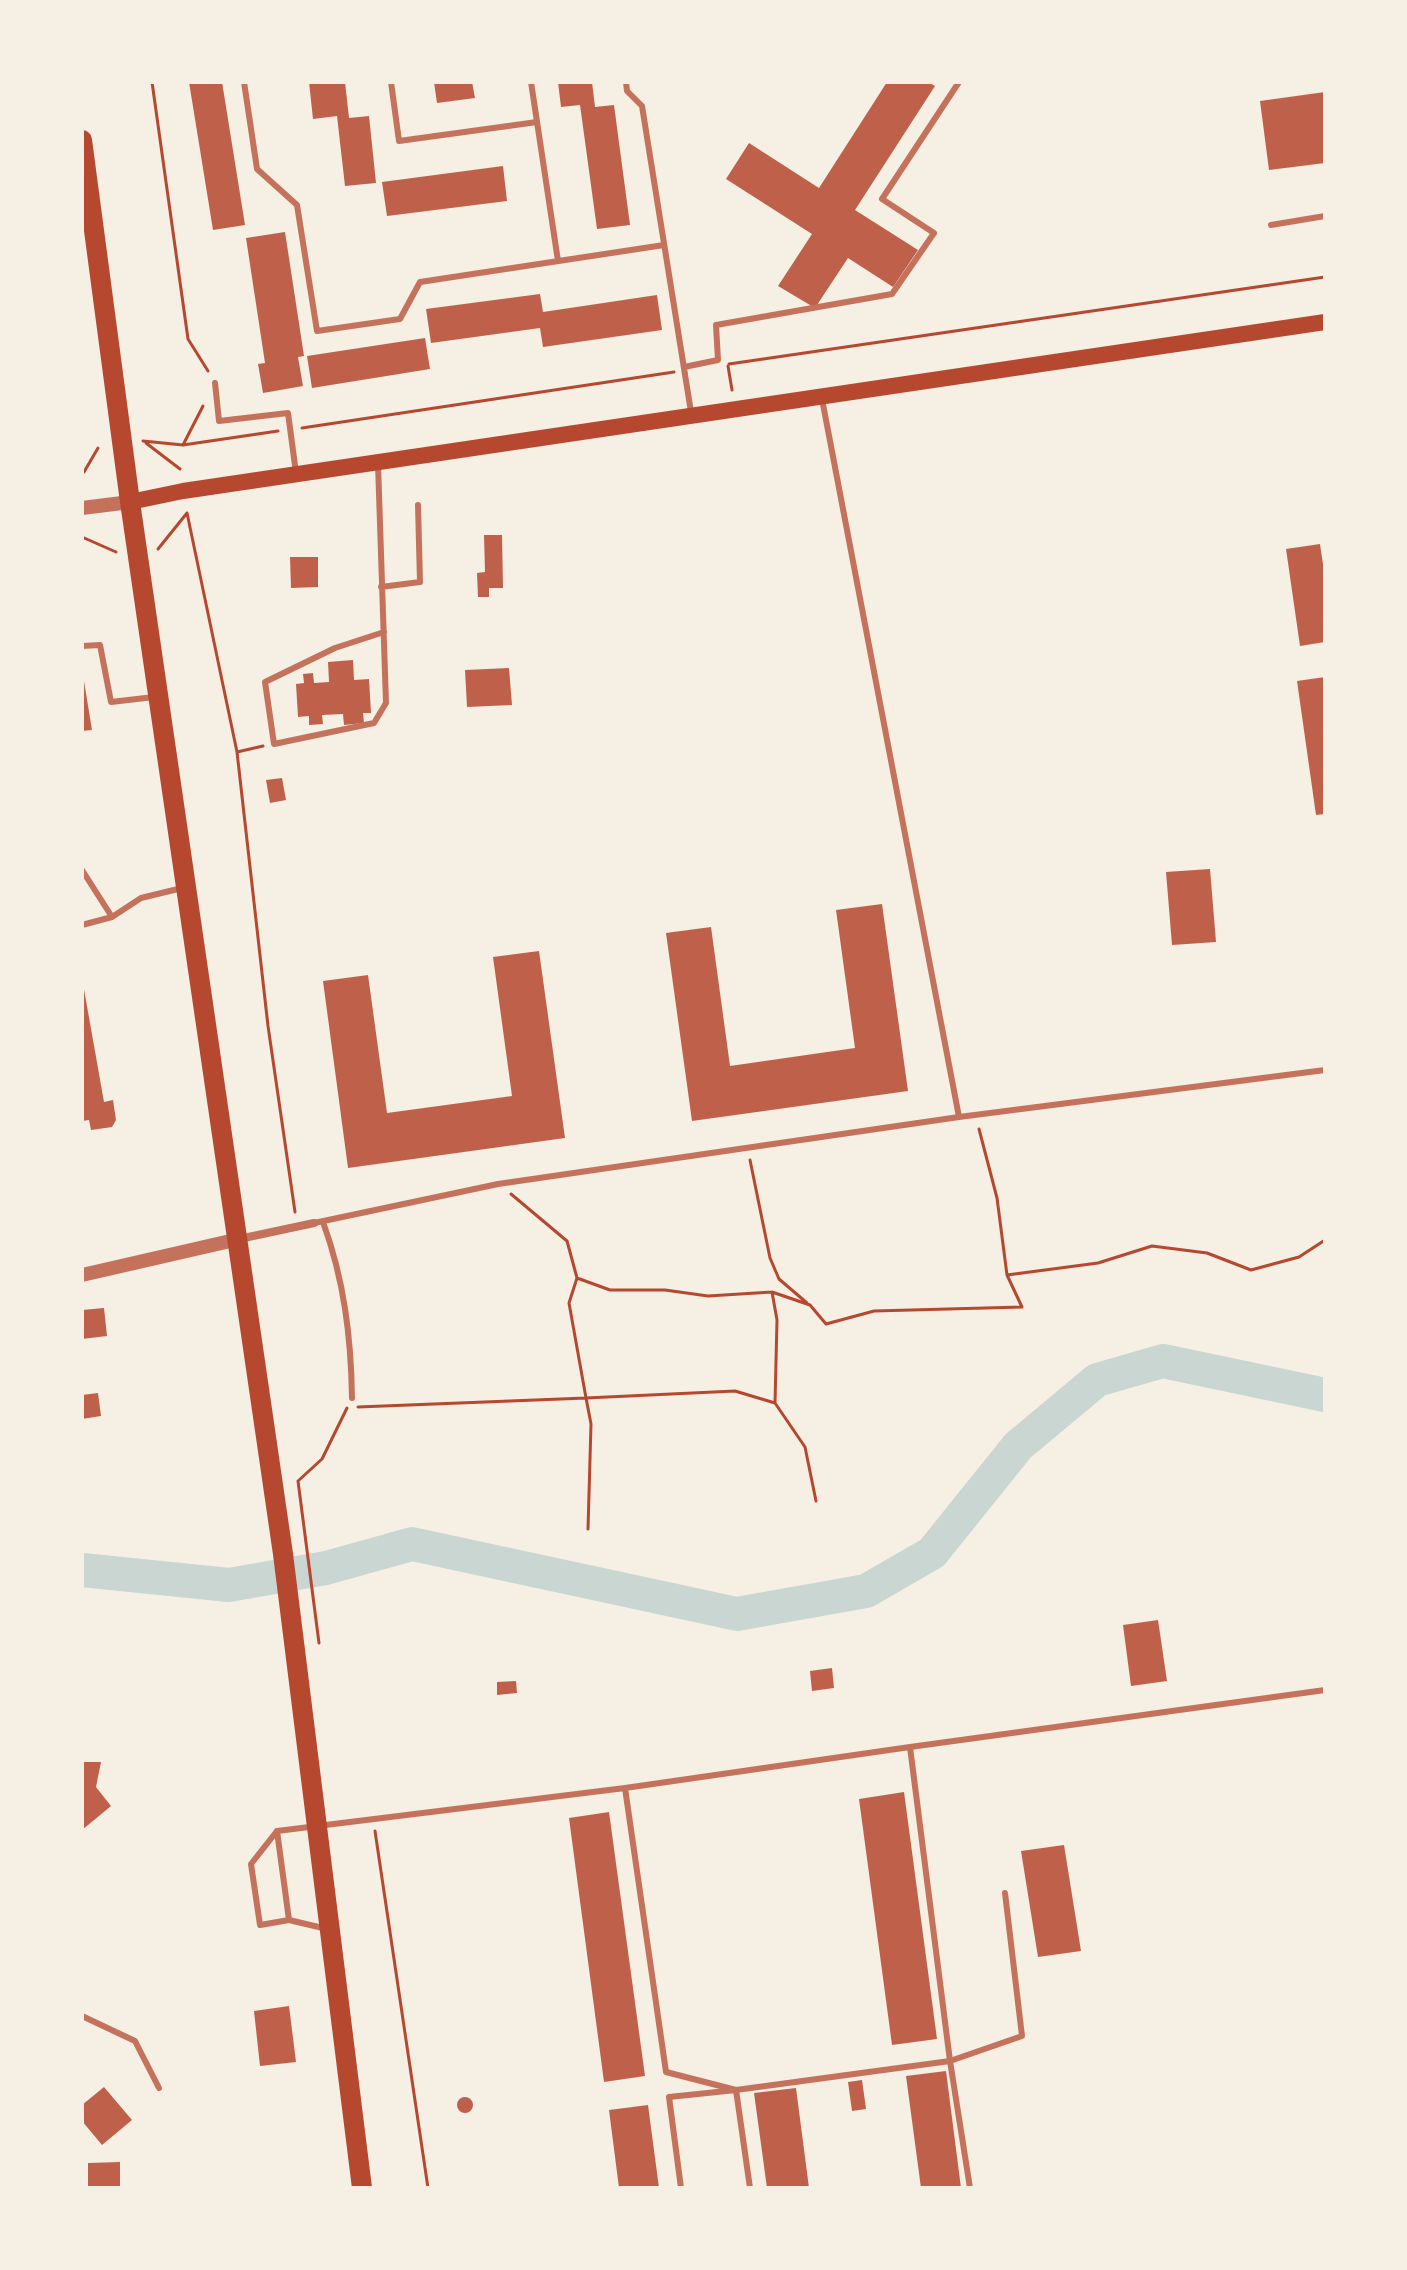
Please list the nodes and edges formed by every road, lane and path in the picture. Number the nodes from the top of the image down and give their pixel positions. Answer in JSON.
{"nodes":[{"id":1,"x":152,"y":82,"type":"edge"},
{"id":2,"x":244,"y":82,"type":"edge"},
{"id":3,"x":391,"y":82,"type":"edge"},
{"id":4,"x":531,"y":82,"type":"edge"},
{"id":5,"x":626,"y":82,"type":"edge"},
{"id":6,"x":959,"y":82,"type":"edge"},
{"id":7,"x":537,"y":122,"type":"junction"},
{"id":8,"x":82,"y":140,"type":"edge"},
{"id":9,"x":1325,"y":216,"type":"edge"},
{"id":10,"x":1271,"y":225,"type":"dead end"},
{"id":11,"x":664,"y":245,"type":"junction"},
{"id":12,"x":558,"y":261,"type":"junction"},
{"id":13,"x":1325,"y":277,"type":"edge"},
{"id":14,"x":1325,"y":322,"type":"edge"},
{"id":15,"x":684,"y":369,"type":"junction"},
{"id":16,"x":215,"y":383,"type":"junction"},
{"id":17,"x":732,"y":390,"type":"dead end"},
{"id":18,"x":822,"y":399,"type":"junction"},
{"id":19,"x":692,"y":418,"type":"junction"},
{"id":20,"x":290,"y":430,"type":"junction"},
{"id":21,"x":183,"y":445,"type":"junction"},
{"id":22,"x":98,"y":448,"type":"dead end"},
{"id":23,"x":82,"y":458,"type":"edge"},
{"id":24,"x":378,"y":463,"type":"junction"},
{"id":25,"x":180,"y":469,"type":"dead end"},
{"id":26,"x":83,"y":473,"type":"edge"},
{"id":27,"x":296,"y":476,"type":"junction"},
{"id":28,"x":130,"y":502,"type":"junction"},
{"id":29,"x":418,"y":505,"type":"dead end"},
{"id":30,"x":82,"y":508,"type":"edge"},
{"id":31,"x":82,"y":537,"type":"edge"},
{"id":32,"x":158,"y":549,"type":"dead end"},
{"id":33,"x":116,"y":552,"type":"dead end"},
{"id":34,"x":381,"y":587,"type":"junction"},
{"id":35,"x":384,"y":632,"type":"junction"},
{"id":36,"x":82,"y":646,"type":"edge"},
{"id":37,"x":158,"y":696,"type":"junction"},
{"id":38,"x":274,"y":744,"type":"junction"},
{"id":39,"x":237,"y":752,"type":"junction"},
{"id":40,"x":82,"y":870,"type":"edge"},
{"id":41,"x":186,"y":887,"type":"junction"},
{"id":42,"x":112,"y":917,"type":"junction"},
{"id":43,"x":82,"y":925,"type":"edge"},
{"id":44,"x":1325,"y":1070,"type":"edge"},
{"id":45,"x":975,"y":1116,"type":"junction"},
{"id":46,"x":959,"y":1117,"type":"junction"},
{"id":47,"x":748,"y":1148,"type":"junction"},
{"id":48,"x":498,"y":1184,"type":"junction"},
{"id":49,"x":318,"y":1223,"type":"junction"},
{"id":50,"x":297,"y":1226,"type":"junction"},
{"id":51,"x":239,"y":1239,"type":"junction"},
{"id":52,"x":1325,"y":1240,"type":"edge"},
{"id":53,"x":82,"y":1275,"type":"edge"},
{"id":54,"x":1007,"y":1275,"type":"junction"},
{"id":55,"x":577,"y":1278,"type":"junction"},
{"id":56,"x":772,"y":1292,"type":"junction"},
{"id":57,"x":810,"y":1305,"type":"junction"},
{"id":58,"x":352,"y":1398,"type":"junction"},
{"id":59,"x":586,"y":1398,"type":"junction"},
{"id":60,"x":775,"y":1403,"type":"junction"},
{"id":61,"x":816,"y":1501,"type":"dead end"},
{"id":62,"x":588,"y":1529,"type":"dead end"},
{"id":63,"x":319,"y":1643,"type":"dead end"},
{"id":64,"x":1325,"y":1690,"type":"edge"},
{"id":65,"x":910,"y":1747,"type":"junction"},
{"id":66,"x":625,"y":1788,"type":"junction"},
{"id":67,"x":374,"y":1819,"type":"junction"},
{"id":68,"x":317,"y":1824,"type":"junction"},
{"id":69,"x":277,"y":1831,"type":"junction"},
{"id":70,"x":1005,"y":1893,"type":"dead end"},
{"id":71,"x":289,"y":1920,"type":"junction"},
{"id":72,"x":330,"y":1930,"type":"junction"},
{"id":73,"x":82,"y":2016,"type":"edge"},
{"id":74,"x":950,"y":2061,"type":"junction"},
{"id":75,"x":159,"y":2088,"type":"dead end"},
{"id":76,"x":736,"y":2090,"type":"junction"},
{"id":77,"x":362,"y":2188,"type":"edge"},
{"id":78,"x":428,"y":2188,"type":"edge"},
{"id":79,"x":681,"y":2188,"type":"edge"},
{"id":80,"x":750,"y":2188,"type":"edge"},
{"id":81,"x":970,"y":2188,"type":"edge"}],
"edges":[{"from":1,"to":16,"type":"path"},
{"from":2,"to":12,"type":"lane"},
{"from":3,"to":7,"type":"lane"},
{"from":4,"to":7,"type":"lane"},
{"from":5,"to":11,"type":"lane"},
{"from":6,"to":15,"type":"lane"},
{"from":7,"to":12,"type":"lane"},
{"from":8,"to":28,"type":"main road"},
{"from":9,"to":10,"type":"lane"},
{"from":11,"to":12,"type":"lane"},
{"from":11,"to":15,"type":"lane"},
{"from":13,"to":17,"type":"path"},
{"from":14,"to":18,"type":"main road"},
{"from":15,"to":19,"type":"lane"},
{"from":15,"to":20,"type":"path"},
{"from":16,"to":20,"type":"lane"},
{"from":16,"to":21,"type":"path"},
{"from":18,"to":19,"type":"main road"},
{"from":18,"to":46,"type":"lane"},
{"from":19,"to":24,"type":"main road"},
{"from":20,"to":21,"type":"path"},
{"from":20,"to":27,"type":"lane"},
{"from":21,"to":25,"type":"path"},
{"from":22,"to":26,"type":"path"},
{"from":23,"to":26,"type":"path"},
{"from":24,"to":27,"type":"main road"},
{"from":24,"to":34,"type":"lane"},
{"from":27,"to":28,"type":"main road"},
{"from":28,"to":30,"type":"street"},
{"from":28,"to":37,"type":"main road"},
{"from":29,"to":34,"type":"lane"},
{"from":31,"to":33,"type":"path"},
{"from":32,"to":39,"type":"path"},
{"from":34,"to":35,"type":"lane"},
{"from":35,"to":38,"type":"lane"},
{"from":35,"to":38,"type":"lane"},
{"from":36,"to":37,"type":"lane"},
{"from":37,"to":41,"type":"main road"},
{"from":38,"to":39,"type":"path"},
{"from":39,"to":50,"type":"path"},
{"from":40,"to":42,"type":"lane"},
{"from":41,"to":42,"type":"lane"},
{"from":41,"to":51,"type":"main road"},
{"from":42,"to":43,"type":"lane"},
{"from":44,"to":45,"type":"lane"},
{"from":45,"to":46,"type":"lane"},
{"from":45,"to":54,"type":"path"},
{"from":46,"to":47,"type":"lane"},
{"from":47,"to":48,"type":"lane"},
{"from":47,"to":57,"type":"path"},
{"from":48,"to":49,"type":"lane"},
{"from":48,"to":55,"type":"path"},
{"from":49,"to":50,"type":"street"},
{"from":49,"to":58,"type":"lane"},
{"from":50,"to":51,"type":"street"},
{"from":51,"to":53,"type":"street"},
{"from":51,"to":68,"type":"main road"},
{"from":52,"to":54,"type":"path"},
{"from":54,"to":57,"type":"path"},
{"from":55,"to":56,"type":"path"},
{"from":55,"to":59,"type":"path"},
{"from":56,"to":57,"type":"path"},
{"from":56,"to":60,"type":"path"},
{"from":58,"to":59,"type":"path"},
{"from":58,"to":63,"type":"path"},
{"from":59,"to":60,"type":"path"},
{"from":59,"to":62,"type":"path"},
{"from":60,"to":61,"type":"path"},
{"from":64,"to":65,"type":"lane"},
{"from":65,"to":66,"type":"lane"},
{"from":65,"to":74,"type":"lane"},
{"from":66,"to":67,"type":"lane"},
{"from":66,"to":76,"type":"lane"},
{"from":67,"to":68,"type":"lane"},
{"from":67,"to":78,"type":"path"},
{"from":68,"to":69,"type":"lane"},
{"from":68,"to":72,"type":"main road"},
{"from":69,"to":71,"type":"lane"},
{"from":69,"to":71,"type":"lane"},
{"from":70,"to":74,"type":"lane"},
{"from":71,"to":72,"type":"lane"},
{"from":72,"to":77,"type":"main road"},
{"from":73,"to":75,"type":"lane"},
{"from":74,"to":76,"type":"lane"},
{"from":74,"to":81,"type":"lane"},
{"from":76,"to":79,"type":"lane"},
{"from":76,"to":80,"type":"lane"}]}
